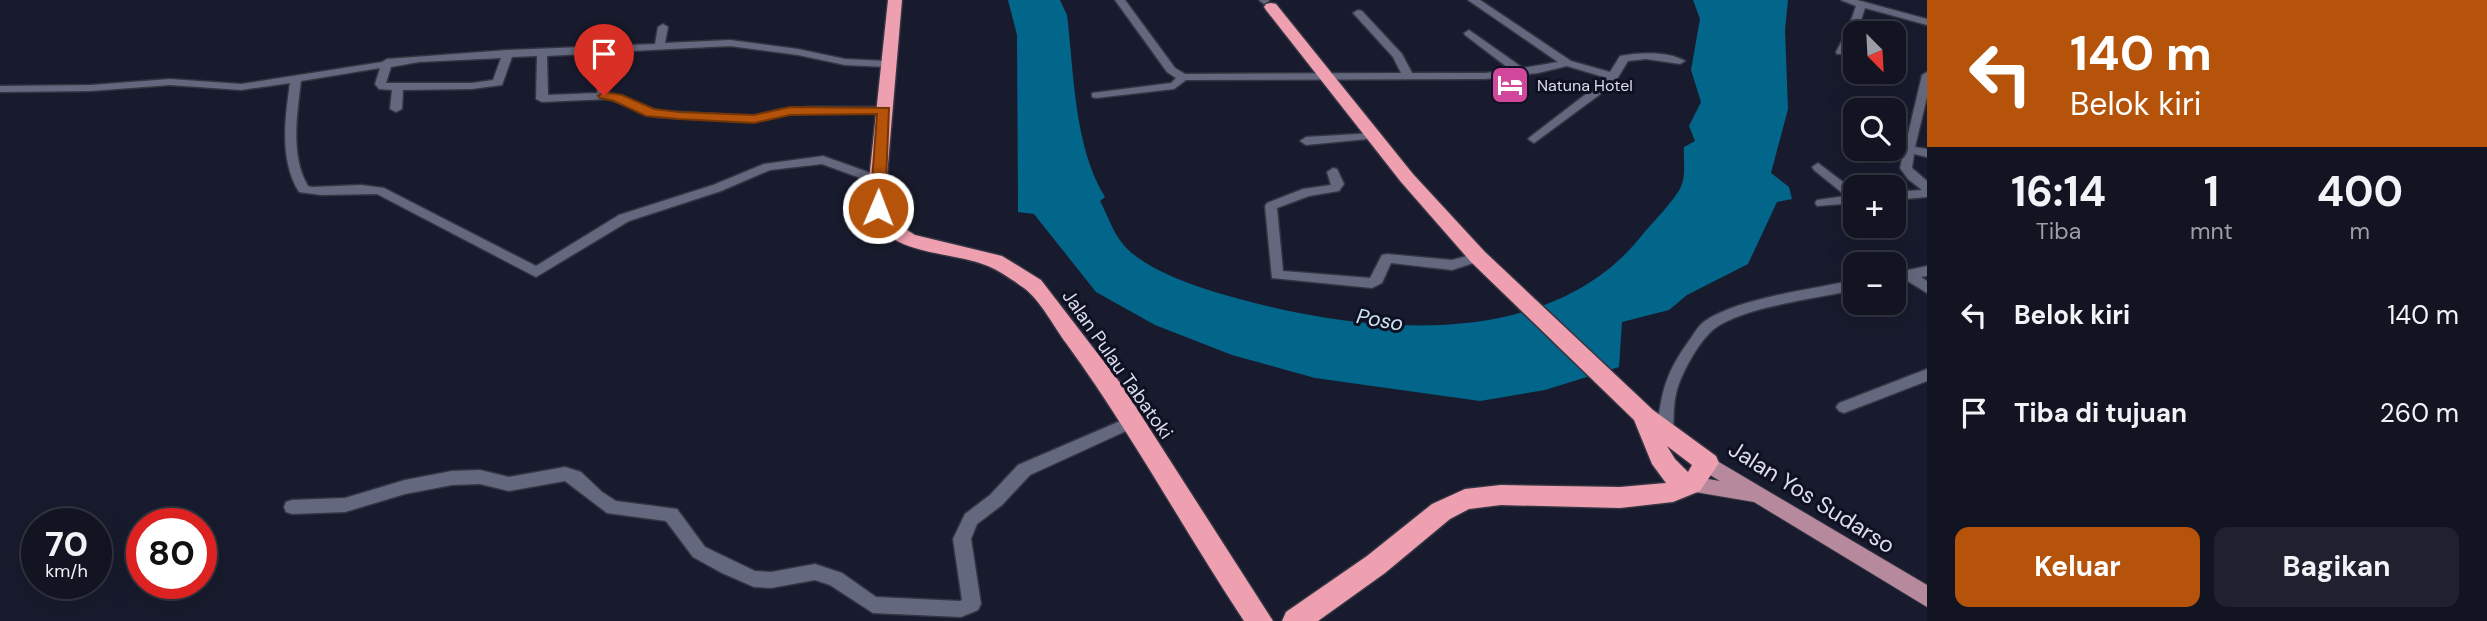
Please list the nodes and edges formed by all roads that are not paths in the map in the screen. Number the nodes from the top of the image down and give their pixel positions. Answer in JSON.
{"nodes":[{"id":1,"x":895,"y":0,"type":"edge"},
{"id":2,"x":1121,"y":0,"type":"edge"},
{"id":3,"x":1473,"y":0,"type":"edge"},
{"id":4,"x":1846,"y":0,"type":"edge"},
{"id":5,"x":1269,"y":2,"type":"edge"},
{"id":6,"x":1861,"y":4,"type":"junction"},
{"id":7,"x":1358,"y":13,"type":"dead end"},
{"id":8,"x":1927,"y":22,"type":"edge"},
{"id":9,"x":663,"y":27,"type":"dead end"},
{"id":10,"x":1469,"y":33,"type":"dead end"},
{"id":11,"x":659,"y":48,"type":"junction"},
{"id":12,"x":608,"y":50,"type":"junction"},
{"id":13,"x":542,"y":52,"type":"junction"},
{"id":14,"x":1841,"y":52,"type":"dead end"},
{"id":15,"x":508,"y":53,"type":"junction"},
{"id":16,"x":1680,"y":61,"type":"dead end"},
{"id":17,"x":387,"y":62,"type":"junction"},
{"id":18,"x":1567,"y":62,"type":"junction"},
{"id":19,"x":887,"y":64,"type":"junction"},
{"id":20,"x":1521,"y":72,"type":"junction"},
{"id":21,"x":1327,"y":75,"type":"junction"},
{"id":22,"x":1927,"y":75,"type":"edge"},
{"id":23,"x":1183,"y":76,"type":"junction"},
{"id":24,"x":1408,"y":76,"type":"junction"},
{"id":25,"x":1614,"y":77,"type":"junction"},
{"id":26,"x":296,"y":79,"type":"junction"},
{"id":27,"x":398,"y":87,"type":"junction"},
{"id":28,"x":0,"y":89,"type":"edge"},
{"id":29,"x":1096,"y":95,"type":"dead end"},
{"id":30,"x":602,"y":96,"type":"junction"},
{"id":31,"x":396,"y":109,"type":"dead end"},
{"id":32,"x":884,"y":110,"type":"junction"},
{"id":33,"x":1374,"y":136,"type":"junction"},
{"id":34,"x":1534,"y":139,"type":"dead end"},
{"id":35,"x":1306,"y":141,"type":"dead end"},
{"id":36,"x":1909,"y":149,"type":"junction"},
{"id":37,"x":1927,"y":153,"type":"edge"},
{"id":38,"x":1818,"y":167,"type":"dead end"},
{"id":39,"x":1333,"y":172,"type":"dead end"},
{"id":40,"x":878,"y":180,"type":"junction"},
{"id":41,"x":1843,"y":188,"type":"edge"},
{"id":42,"x":1927,"y":190,"type":"edge"},
{"id":43,"x":1906,"y":194,"type":"edge"},
{"id":44,"x":1843,"y":200,"type":"edge"},
{"id":45,"x":1821,"y":203,"type":"dead end"},
{"id":46,"x":1481,"y":260,"type":"junction"},
{"id":47,"x":1927,"y":271,"type":"edge"},
{"id":48,"x":1906,"y":275,"type":"edge"},
{"id":49,"x":1906,"y":278,"type":"edge"},
{"id":50,"x":1843,"y":288,"type":"edge"},
{"id":51,"x":1927,"y":288,"type":"edge"},
{"id":52,"x":1927,"y":374,"type":"edge"},
{"id":53,"x":1844,"y":407,"type":"dead end"},
{"id":54,"x":1645,"y":416,"type":"junction"},
{"id":55,"x":1132,"y":422,"type":"junction"},
{"id":56,"x":1674,"y":439,"type":"junction"},
{"id":57,"x":1706,"y":463,"type":"junction"},
{"id":58,"x":1675,"y":482,"type":"junction"},
{"id":59,"x":1763,"y":498,"type":"junction"},
{"id":60,"x":292,"y":507,"type":"dead end"},
{"id":61,"x":1927,"y":597,"type":"edge"},
{"id":62,"x":1259,"y":621,"type":"edge"},
{"id":63,"x":1296,"y":621,"type":"edge"}],
"edges":[{"from":1,"to":19,"type":"highway","name":"Jalan Pulau Tabatoki"},
{"from":2,"to":23,"type":"street"},
{"from":3,"to":18,"type":"street"},
{"from":4,"to":6,"type":"street"},
{"from":5,"to":21,"type":"highway"},
{"from":6,"to":8,"type":"street"},
{"from":6,"to":14,"type":"street"},
{"from":7,"to":24,"type":"street"},
{"from":9,"to":11,"type":"street"},
{"from":10,"to":20,"type":"street"},
{"from":11,"to":12,"type":"street"},
{"from":11,"to":19,"type":"street"},
{"from":12,"to":13,"type":"street"},
{"from":12,"to":30,"type":"street"},
{"from":13,"to":15,"type":"street"},
{"from":13,"to":30,"type":"street"},
{"from":15,"to":17,"type":"street"},
{"from":15,"to":27,"type":"street"},
{"from":16,"to":25,"type":"street"},
{"from":17,"to":26,"type":"street"},
{"from":17,"to":27,"type":"street"},
{"from":18,"to":20,"type":"street"},
{"from":18,"to":25,"type":"street"},
{"from":19,"to":32,"type":"highway","name":"Jalan Pulau Tabatoki"},
{"from":20,"to":24,"type":"street"},
{"from":21,"to":23,"type":"street"},
{"from":21,"to":24,"type":"street"},
{"from":21,"to":33,"type":"highway"},
{"from":22,"to":36,"type":"street"},
{"from":23,"to":29,"type":"street"},
{"from":25,"to":34,"type":"street"},
{"from":26,"to":28,"type":"street"},
{"from":26,"to":40,"type":"street"},
{"from":27,"to":31,"type":"street"},
{"from":30,"to":32,"type":"street"},
{"from":32,"to":40,"type":"highway","name":"Jalan Pulau Tabatoki"},
{"from":33,"to":35,"type":"street"},
{"from":33,"to":46,"type":"highway"},
{"from":36,"to":37,"type":"street"},
{"from":36,"to":42,"type":"street"},
{"from":38,"to":41,"type":"street"},
{"from":39,"to":46,"type":"street"},
{"from":40,"to":55,"type":"highway","name":"Jalan Pulau Tabatoki"},
{"from":42,"to":43,"type":"street"},
{"from":44,"to":45,"type":"street"},
{"from":46,"to":54,"type":"highway"},
{"from":47,"to":48,"type":"street"},
{"from":49,"to":51,"type":"street"},
{"from":50,"to":56,"type":"street"},
{"from":52,"to":53,"type":"street"},
{"from":54,"to":56,"type":"highway"},
{"from":54,"to":58,"type":"highway"},
{"from":55,"to":60,"type":"street"},
{"from":55,"to":62,"type":"highway","name":"Jalan Pulau Tabatoki"},
{"from":56,"to":57,"type":"highway"},
{"from":56,"to":58,"type":"highway"},
{"from":57,"to":58,"type":"highway"},
{"from":57,"to":59,"type":"main road","name":"Jalan Yos Sudarso"},
{"from":58,"to":59,"type":"main road"},
{"from":58,"to":63,"type":"highway"},
{"from":59,"to":61,"type":"main road","name":"Jalan Yos Sudarso"}]}
